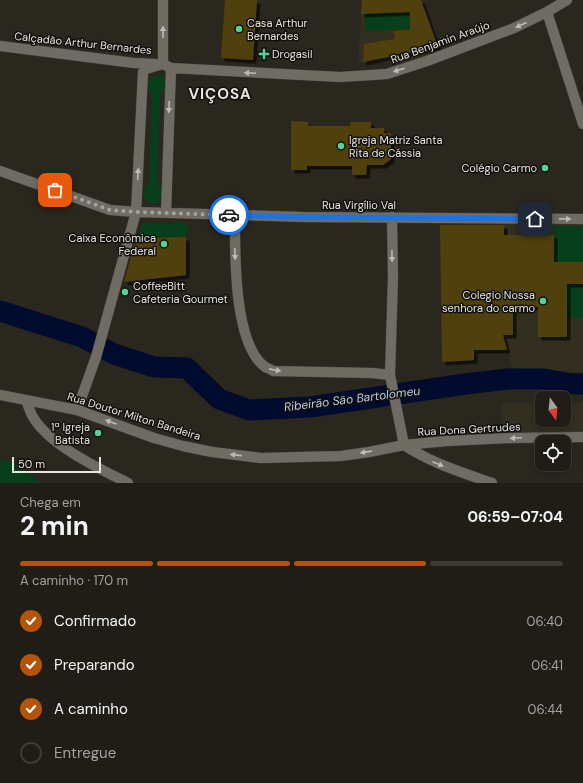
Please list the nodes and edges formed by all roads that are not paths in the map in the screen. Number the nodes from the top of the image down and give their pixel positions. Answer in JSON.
{"nodes":[{"id":1,"x":163,"y":0,"type":"edge"},
{"id":2,"x":567,"y":0,"type":"edge"},
{"id":3,"x":547,"y":12,"type":"junction"},
{"id":4,"x":0,"y":46,"type":"edge"},
{"id":5,"x":167,"y":66,"type":"junction"},
{"id":6,"x":583,"y":124,"type":"edge"},
{"id":7,"x":0,"y":171,"type":"edge"},
{"id":8,"x":136,"y":212,"type":"junction"},
{"id":9,"x":166,"y":213,"type":"junction"},
{"id":10,"x":235,"y":215,"type":"junction"},
{"id":11,"x":392,"y":217,"type":"junction"},
{"id":12,"x":583,"y":219,"type":"edge"},
{"id":13,"x":390,"y":375,"type":"junction"},
{"id":14,"x":0,"y":394,"type":"edge"},
{"id":15,"x":26,"y":400,"type":"junction"},
{"id":16,"x":77,"y":410,"type":"junction"},
{"id":17,"x":583,"y":437,"type":"edge"},
{"id":18,"x":404,"y":445,"type":"junction"},
{"id":19,"x":128,"y":483,"type":"edge"},
{"id":20,"x":492,"y":483,"type":"edge"}],
"edges":[{"from":5,"to":1,"type":"street","one_way":true},
{"from":2,"to":3,"type":"street","name":"Rua Benjamin Araújo"},
{"from":3,"to":5,"type":"street","name":"Rua Benjamin Araújo","one_way":true},
{"from":3,"to":6,"type":"street"},
{"from":4,"to":5,"type":"street","name":"Calçadão Arthur Bernardes"},
{"from":8,"to":5,"type":"street","one_way":true},
{"from":5,"to":9,"type":"street","one_way":true},
{"from":7,"to":8,"type":"street","name":"Rua Virgílio Val"},
{"from":8,"to":9,"type":"street","name":"Rua Virgílio Val"},
{"from":8,"to":16,"type":"street"},
{"from":9,"to":10,"type":"street","name":"Rua Virgílio Val"},
{"from":10,"to":11,"type":"street","name":"Rua Virgílio Val"},
{"from":10,"to":13,"type":"street","one_way":true},
{"from":11,"to":12,"type":"street","name":"Rua Virgílio Val","one_way":true},
{"from":11,"to":13,"type":"street","one_way":true},
{"from":13,"to":18,"type":"street"},
{"from":14,"to":15,"type":"street","name":"Rua Doutor Milton Bandeira"},
{"from":15,"to":16,"type":"street","name":"Rua Doutor Milton Bandeira"},
{"from":15,"to":19,"type":"street"},
{"from":18,"to":16,"type":"street","name":"Rua Doutor Milton Bandeira","one_way":true},
{"from":17,"to":18,"type":"street","name":"Rua Dona Gertrudes","one_way":true},
{"from":18,"to":20,"type":"street","one_way":true}]}
